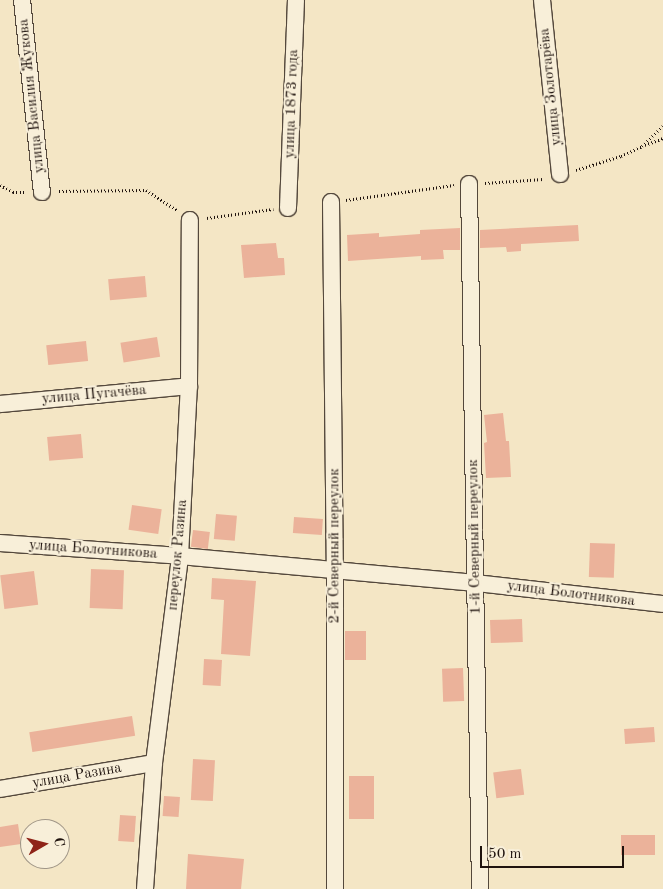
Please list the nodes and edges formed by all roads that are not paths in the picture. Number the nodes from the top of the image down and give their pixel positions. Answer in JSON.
{"nodes":[{"id":1,"x":22,"y":0,"type":"edge"},
{"id":2,"x":296,"y":0,"type":"edge"},
{"id":3,"x":542,"y":0,"type":"edge"},
{"id":4,"x":560,"y":174,"type":"road end"},
{"id":5,"x":469,"y":184,"type":"road end"},
{"id":6,"x":42,"y":192,"type":"road end"},
{"id":7,"x":331,"y":202,"type":"road end"},
{"id":8,"x":288,"y":208,"type":"road end"},
{"id":9,"x":190,"y":220,"type":"road end"},
{"id":10,"x":189,"y":386,"type":"junction"},
{"id":11,"x":0,"y":404,"type":"edge"},
{"id":12,"x":0,"y":543,"type":"edge"},
{"id":13,"x":180,"y":556,"type":"junction"},
{"id":14,"x":335,"y":570,"type":"junction"},
{"id":15,"x":476,"y":583,"type":"junction"},
{"id":16,"x":663,"y":604,"type":"edge"},
{"id":17,"x":154,"y":763,"type":"junction"},
{"id":18,"x":0,"y":789,"type":"edge"},
{"id":19,"x":145,"y":889,"type":"edge"},
{"id":20,"x":334,"y":889,"type":"edge"},
{"id":21,"x":480,"y":889,"type":"edge"}],
"edges":[{"from":1,"to":6,"type":"street","name":"улица Василия Жукова"},
{"from":2,"to":8,"type":"street","name":"улица 1873 года"},
{"from":3,"to":4,"type":"street","name":"улица Золотарёва"},
{"from":5,"to":15,"type":"street","name":"1-й Северный переулок"},
{"from":7,"to":14,"type":"street","name":"2-й Северный переулок"},
{"from":9,"to":10,"type":"street","name":"переулок Разина"},
{"from":10,"to":11,"type":"street","name":"улица Пугачёва"},
{"from":10,"to":13,"type":"street","name":"переулок Разина"},
{"from":12,"to":13,"type":"street","name":"улица Болотникова"},
{"from":13,"to":14,"type":"street","name":"улица Болотникова"},
{"from":13,"to":17,"type":"street","name":"переулок Разина"},
{"from":14,"to":15,"type":"street","name":"улица Болотникова"},
{"from":14,"to":20,"type":"street","name":"2-й Северный переулок"},
{"from":15,"to":16,"type":"street","name":"улица Болотникова"},
{"from":15,"to":21,"type":"street","name":"1-й Северный переулок"},
{"from":17,"to":18,"type":"street","name":"улица Разина"},
{"from":17,"to":19,"type":"street","name":"переулок Разина"}]}
